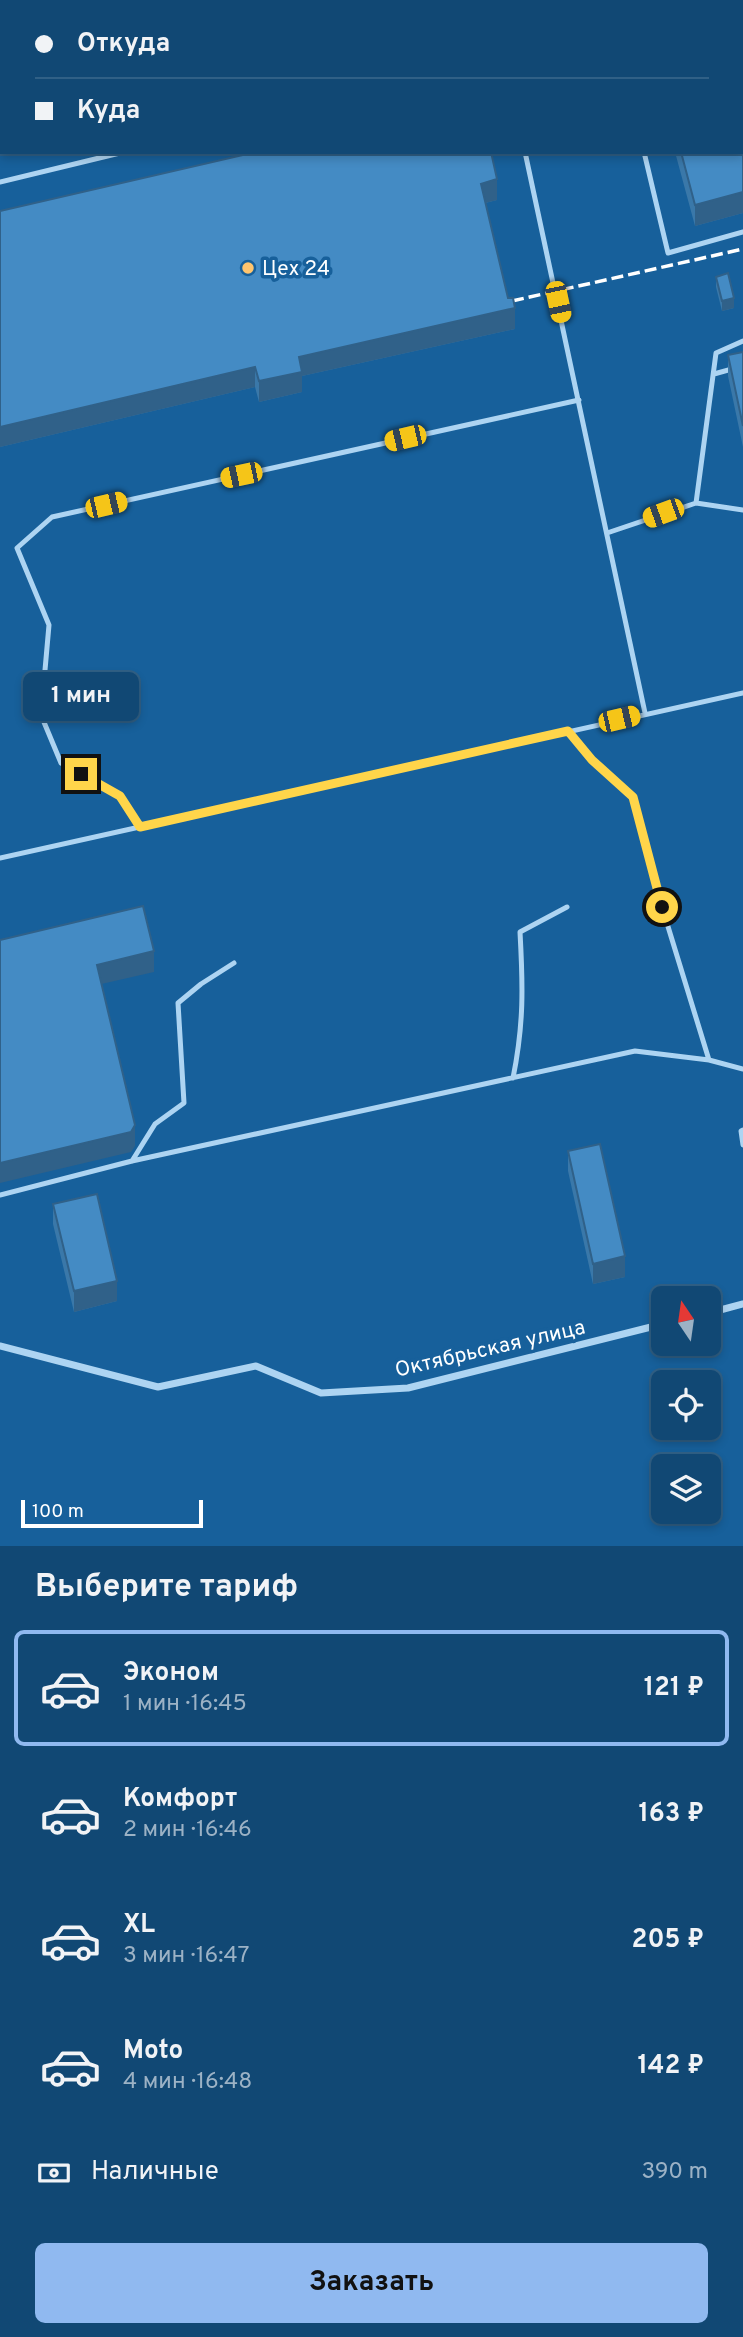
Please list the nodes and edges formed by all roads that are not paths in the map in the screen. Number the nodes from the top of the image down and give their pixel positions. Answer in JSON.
{"nodes":[{"id":1,"x":116,"y":154,"type":"edge"},
{"id":2,"x":525,"y":154,"type":"edge"},
{"id":3,"x":644,"y":154,"type":"edge"},
{"id":4,"x":0,"y":182,"type":"edge"},
{"id":5,"x":743,"y":232,"type":"edge"},
{"id":6,"x":743,"y":341,"type":"edge"},
{"id":7,"x":743,"y":366,"type":"edge"},
{"id":8,"x":714,"y":374,"type":"junction"},
{"id":9,"x":579,"y":400,"type":"junction"},
{"id":10,"x":696,"y":503,"type":"junction"},
{"id":11,"x":743,"y":510,"type":"edge"},
{"id":12,"x":607,"y":533,"type":"junction"},
{"id":13,"x":743,"y":693,"type":"edge"},
{"id":14,"x":645,"y":713,"type":"junction"},
{"id":15,"x":568,"y":731,"type":"junction"},
{"id":16,"x":140,"y":827,"type":"junction"},
{"id":17,"x":0,"y":858,"type":"edge"},
{"id":18,"x":567,"y":907,"type":"dead end"},
{"id":19,"x":234,"y":963,"type":"dead end"},
{"id":20,"x":709,"y":1060,"type":"junction"},
{"id":21,"x":743,"y":1069,"type":"edge"},
{"id":22,"x":513,"y":1078,"type":"junction"},
{"id":23,"x":743,"y":1130,"type":"edge"},
{"id":24,"x":743,"y":1145,"type":"edge"},
{"id":25,"x":132,"y":1161,"type":"junction"},
{"id":26,"x":0,"y":1195,"type":"edge"},
{"id":27,"x":743,"y":1304,"type":"edge"},
{"id":28,"x":721,"y":1310,"type":"edge"},
{"id":29,"x":651,"y":1327,"type":"edge"},
{"id":30,"x":0,"y":1346,"type":"edge"}],
"edges":[{"from":1,"to":4,"type":"lane"},
{"from":2,"to":9,"type":"lane"},
{"from":3,"to":5,"type":"lane"},
{"from":6,"to":8,"type":"lane"},
{"from":7,"to":8,"type":"lane"},
{"from":8,"to":10,"type":"lane"},
{"from":9,"to":12,"type":"lane"},
{"from":9,"to":16,"type":"lane"},
{"from":10,"to":11,"type":"lane"},
{"from":10,"to":12,"type":"lane"},
{"from":12,"to":14,"type":"lane"},
{"from":13,"to":14,"type":"lane"},
{"from":14,"to":15,"type":"lane"},
{"from":15,"to":16,"type":"lane"},
{"from":15,"to":20,"type":"lane"},
{"from":16,"to":17,"type":"lane"},
{"from":18,"to":22,"type":"lane"},
{"from":19,"to":25,"type":"lane"},
{"from":20,"to":21,"type":"lane"},
{"from":20,"to":22,"type":"lane"},
{"from":22,"to":25,"type":"lane"},
{"from":23,"to":24,"type":"lane"},
{"from":25,"to":26,"type":"lane"},
{"from":27,"to":28,"type":"street"},
{"from":29,"to":30,"type":"street","name":"Октябрьская улица"}]}
